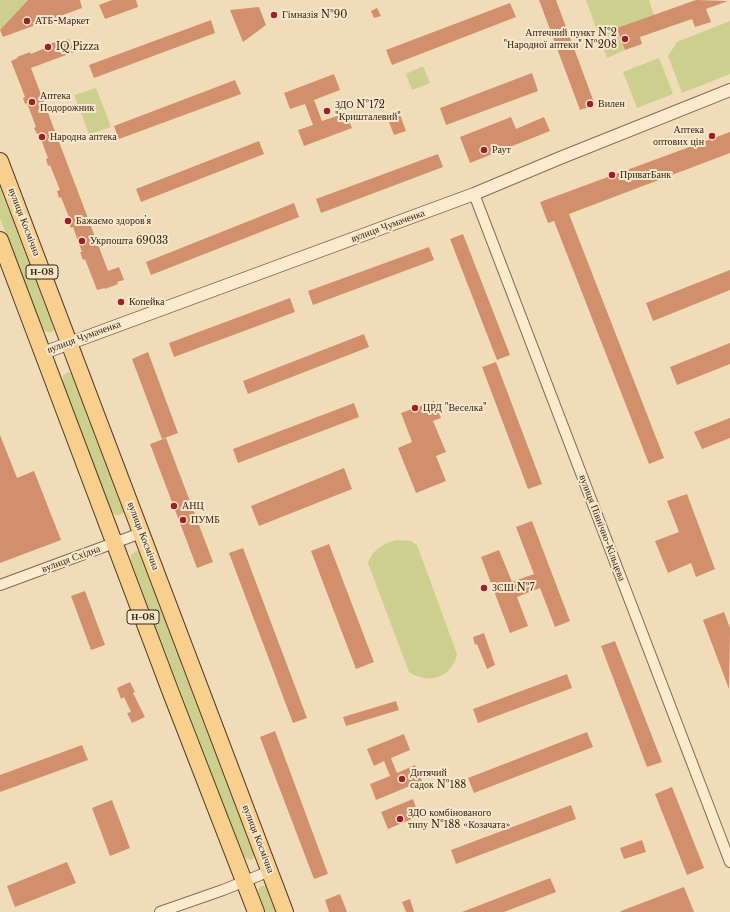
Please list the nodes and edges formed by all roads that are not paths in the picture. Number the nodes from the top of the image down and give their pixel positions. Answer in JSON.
{"nodes":[{"id":1,"x":730,"y":90,"type":"edge"},
{"id":2,"x":0,"y":161,"type":"edge"},
{"id":3,"x":474,"y":194,"type":"junction"},
{"id":4,"x":0,"y":240,"type":"edge"},
{"id":5,"x":69,"y":343,"type":"junction"},
{"id":6,"x":43,"y":353,"type":"junction"},
{"id":7,"x":141,"y":532,"type":"junction"},
{"id":8,"x":115,"y":542,"type":"junction"},
{"id":9,"x":0,"y":584,"type":"edge"},
{"id":10,"x":730,"y":862,"type":"edge"},
{"id":11,"x":270,"y":871,"type":"junction"},
{"id":12,"x":244,"y":881,"type":"junction"},
{"id":13,"x":160,"y":912,"type":"edge"},
{"id":14,"x":256,"y":912,"type":"edge"},
{"id":15,"x":285,"y":912,"type":"edge"}],
"edges":[{"from":1,"to":3,"type":"street","name":"вулиця Чумаченка"},
{"from":2,"to":5,"type":"main road","name":"вулиця Космічна","number":"Н-08"},
{"from":3,"to":5,"type":"street","name":"вулиця Чумаченка"},
{"from":3,"to":10,"type":"street","name":"вулиця Північно-Кільцева"},
{"from":4,"to":6,"type":"main road","number":"Н-08"},
{"from":5,"to":6,"type":"street","name":"вулиця Чумаченка"},
{"from":5,"to":7,"type":"main road","name":"вулиця Космічна","number":"Н-08"},
{"from":6,"to":8,"type":"main road","number":"Н-08"},
{"from":7,"to":8,"type":"street","name":"вулиця Східна"},
{"from":7,"to":11,"type":"main road","name":"вулиця Космічна","number":"Н-08"},
{"from":8,"to":9,"type":"street","name":"вулиця Східна"},
{"from":8,"to":12,"type":"main road","number":"Н-08"},
{"from":11,"to":12,"type":"street"},
{"from":11,"to":15,"type":"main road","name":"вулиця Космічна","number":"Н-08"},
{"from":12,"to":13,"type":"street"},
{"from":12,"to":14,"type":"main road","number":"Н-08"}]}
